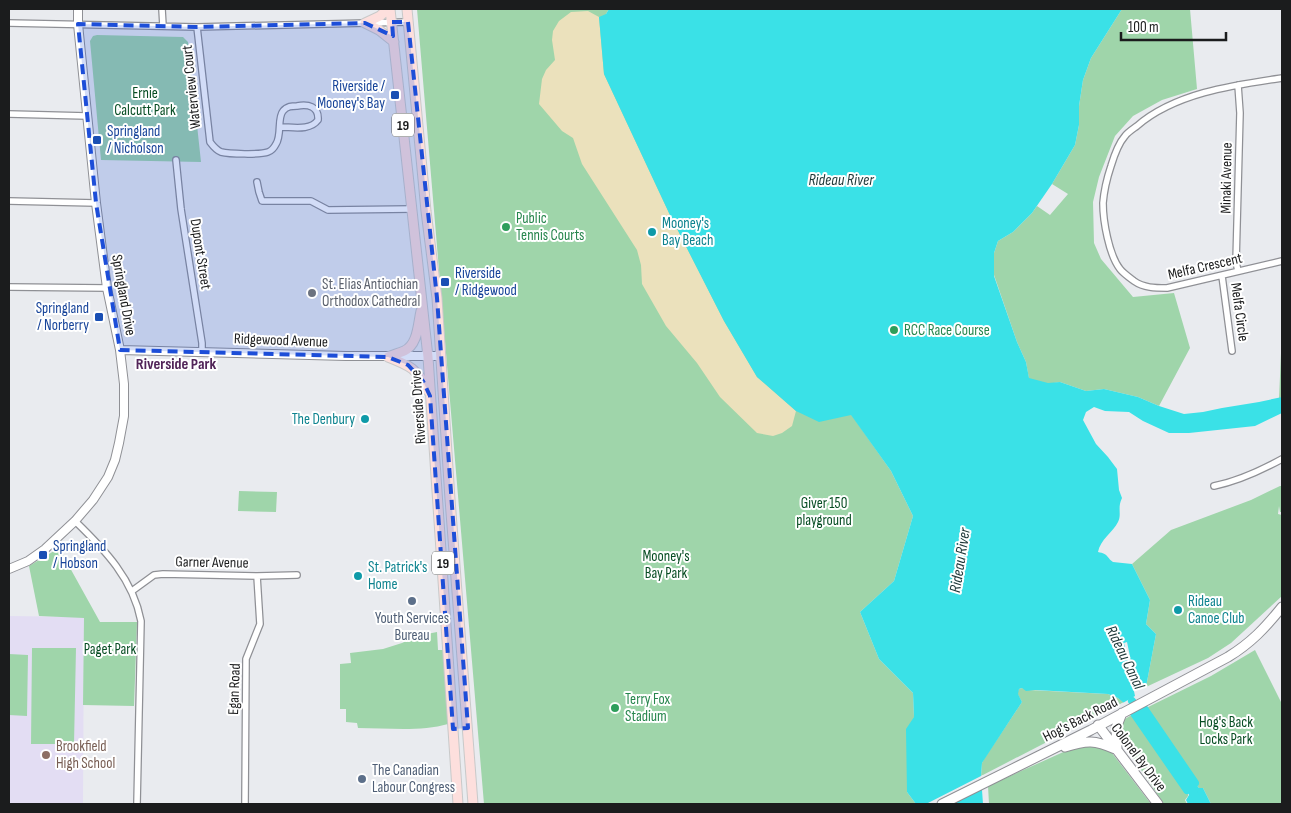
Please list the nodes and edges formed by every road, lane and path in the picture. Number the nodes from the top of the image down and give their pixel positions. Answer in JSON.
{"nodes":[{"id":1,"x":78,"y":9,"type":"edge"},
{"id":2,"x":162,"y":9,"type":"edge"},
{"id":3,"x":389,"y":9,"type":"edge"},
{"id":4,"x":407,"y":9,"type":"edge"},
{"id":5,"x":392,"y":22,"type":"junction"},
{"id":6,"x":408,"y":22,"type":"junction"},
{"id":7,"x":9,"y":23,"type":"edge"},
{"id":8,"x":365,"y":23,"type":"junction"},
{"id":9,"x":78,"y":24,"type":"junction"},
{"id":10,"x":163,"y":26,"type":"junction"},
{"id":11,"x":197,"y":27,"type":"junction"},
{"id":12,"x":394,"y":42,"type":"junction"},
{"id":13,"x":1282,"y":78,"type":"edge"},
{"id":14,"x":1238,"y":84,"type":"junction"},
{"id":15,"x":9,"y":114,"type":"edge"},
{"id":16,"x":87,"y":116,"type":"junction"},
{"id":17,"x":280,"y":127,"type":"junction"},
{"id":18,"x":176,"y":160,"type":"dead end"},
{"id":19,"x":257,"y":182,"type":"dead end"},
{"id":20,"x":9,"y":201,"type":"edge"},
{"id":21,"x":96,"y":203,"type":"junction"},
{"id":22,"x":412,"y":209,"type":"junction"},
{"id":23,"x":1282,"y":262,"type":"edge"},
{"id":24,"x":1238,"y":272,"type":"junction"},
{"id":25,"x":1222,"y":276,"type":"junction"},
{"id":26,"x":9,"y":287,"type":"edge"},
{"id":27,"x":107,"y":288,"type":"junction"},
{"id":28,"x":422,"y":303,"type":"junction"},
{"id":29,"x":120,"y":350,"type":"junction"},
{"id":30,"x":1232,"y":351,"type":"dead end"},
{"id":31,"x":202,"y":352,"type":"junction"},
{"id":32,"x":428,"y":356,"type":"junction"},
{"id":33,"x":441,"y":356,"type":"junction"},
{"id":34,"x":388,"y":357,"type":"junction"},
{"id":35,"x":430,"y":396,"type":"junction"},
{"id":36,"x":1282,"y":459,"type":"edge"},
{"id":37,"x":1214,"y":486,"type":"dead end"},
{"id":38,"x":75,"y":521,"type":"junction"},
{"id":39,"x":9,"y":568,"type":"edge"},
{"id":40,"x":297,"y":575,"type":"dead end"},
{"id":41,"x":257,"y":576,"type":"junction"},
{"id":42,"x":132,"y":591,"type":"junction"},
{"id":43,"x":1282,"y":607,"type":"edge"},
{"id":44,"x":1278,"y":615,"type":"edge"},
{"id":45,"x":1122,"y":712,"type":"junction"},
{"id":46,"x":1098,"y":726,"type":"junction"},
{"id":47,"x":468,"y":728,"type":"junction"},
{"id":48,"x":453,"y":730,"type":"junction"},
{"id":49,"x":1118,"y":750,"type":"junction"},
{"id":50,"x":1039,"y":755,"type":"junction"},
{"id":51,"x":137,"y":804,"type":"edge"},
{"id":52,"x":245,"y":804,"type":"edge"},
{"id":53,"x":458,"y":804,"type":"edge"},
{"id":54,"x":473,"y":804,"type":"edge"},
{"id":55,"x":942,"y":804,"type":"edge"},
{"id":56,"x":1158,"y":804,"type":"edge"}],
"edges":[{"from":1,"to":9,"type":"street","name":"Springland Drive"},
{"from":2,"to":10,"type":"street"},
{"from":3,"to":5,"type":"main road","name":"Riverside Drive","number":"19"},
{"from":3,"to":8,"type":"main road"},
{"from":4,"to":6,"type":"main road","name":"Riverside Drive","number":"19"},
{"from":5,"to":6,"type":"street"},
{"from":5,"to":8,"type":"street"},
{"from":5,"to":12,"type":"main road","name":"Riverside Drive","number":"19"},
{"from":6,"to":33,"type":"main road","name":"Riverside Drive","number":"19"},
{"from":7,"to":9,"type":"street"},
{"from":8,"to":11,"type":"street"},
{"from":8,"to":12,"type":"main road"},
{"from":9,"to":10,"type":"street"},
{"from":9,"to":16,"type":"street","name":"Springland Drive"},
{"from":10,"to":11,"type":"street"},
{"from":11,"to":17,"type":"street","name":"Waterview Court"},
{"from":12,"to":22,"type":"main road","name":"Riverside Drive","number":"19"},
{"from":13,"to":14,"type":"street","name":"Melfa Crescent"},
{"from":14,"to":24,"type":"street","name":"Minaki Avenue"},
{"from":14,"to":25,"type":"street","name":"Melfa Crescent"},
{"from":15,"to":16,"type":"street"},
{"from":16,"to":21,"type":"street","name":"Springland Drive"},
{"from":17,"to":17,"type":"street","name":"Waterview Court"},
{"from":18,"to":31,"type":"street","name":"Dupont Street"},
{"from":19,"to":22,"type":"street"},
{"from":20,"to":21,"type":"street"},
{"from":21,"to":27,"type":"street","name":"Springland Drive"},
{"from":22,"to":28,"type":"main road","name":"Riverside Drive","number":"19"},
{"from":23,"to":24,"type":"street","name":"Melfa Crescent"},
{"from":24,"to":25,"type":"street","name":"Melfa Crescent"},
{"from":25,"to":30,"type":"street","name":"Melfa Circle"},
{"from":26,"to":27,"type":"street"},
{"from":27,"to":29,"type":"street","name":"Springland Drive"},
{"from":28,"to":32,"type":"main road","name":"Riverside Drive","number":"19"},
{"from":28,"to":34,"type":"main road"},
{"from":29,"to":31,"type":"street","name":"Ridgewood Avenue"},
{"from":29,"to":38,"type":"street","name":"Springland Drive"},
{"from":31,"to":34,"type":"street","name":"Ridgewood Avenue"},
{"from":32,"to":33,"type":"street","name":"Ridgewood Avenue"},
{"from":32,"to":34,"type":"street","name":"Ridgewood Avenue"},
{"from":32,"to":35,"type":"main road","name":"Riverside Drive","number":"19"},
{"from":33,"to":47,"type":"main road","name":"Riverside Drive","number":"19"},
{"from":34,"to":35,"type":"main road"},
{"from":35,"to":48,"type":"main road","name":"Riverside Drive","number":"19"},
{"from":36,"to":37,"type":"street"},
{"from":38,"to":39,"type":"street","name":"Springland Drive"},
{"from":38,"to":42,"type":"street"},
{"from":40,"to":41,"type":"street","name":"Garner Avenue"},
{"from":41,"to":42,"type":"street","name":"Garner Avenue"},
{"from":41,"to":52,"type":"street","name":"Egan Road"},
{"from":42,"to":51,"type":"street"},
{"from":43,"to":44,"type":"main road","name":"Hog's Back Road"},
{"from":44,"to":45,"type":"main road","name":"Hog's Back Road"},
{"from":45,"to":46,"type":"main road","name":"Hog's Back Road"},
{"from":45,"to":49,"type":"main road"},
{"from":46,"to":49,"type":"main road","name":"Colonel By Drive"},
{"from":46,"to":50,"type":"main road","name":"Hog's Back Road"},
{"from":47,"to":48,"type":"main road"},
{"from":47,"to":54,"type":"main road","name":"Riverside Drive","number":"19"},
{"from":48,"to":53,"type":"main road","name":"Riverside Drive","number":"19"},
{"from":49,"to":50,"type":"main road"},
{"from":49,"to":56,"type":"main road","name":"Colonel By Drive"},
{"from":50,"to":55,"type":"main road","name":"Hog's Back Road"}]}
